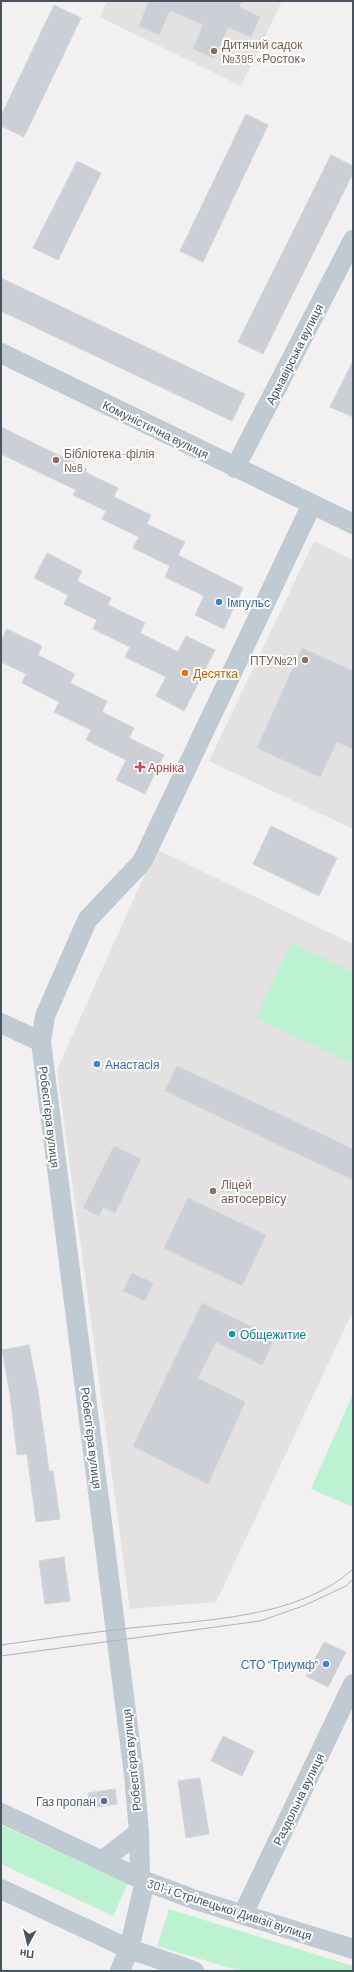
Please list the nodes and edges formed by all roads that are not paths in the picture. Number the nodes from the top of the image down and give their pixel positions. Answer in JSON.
{"nodes":[{"id":1,"x":353,"y":240,"type":"edge"},
{"id":2,"x":1,"y":353,"type":"edge"},
{"id":3,"x":235,"y":468,"type":"junction"},
{"id":4,"x":312,"y":504,"type":"junction"},
{"id":5,"x":353,"y":524,"type":"edge"},
{"id":6,"x":1,"y":1023,"type":"edge"},
{"id":7,"x":41,"y":1042,"type":"junction"},
{"id":8,"x":353,"y":1684,"type":"edge"},
{"id":9,"x":1,"y":1813,"type":"edge"},
{"id":10,"x":139,"y":1832,"type":"junction"},
{"id":11,"x":102,"y":1861,"type":"junction"},
{"id":12,"x":142,"y":1880,"type":"junction"},
{"id":13,"x":1,"y":1889,"type":"edge"},
{"id":14,"x":243,"y":1914,"type":"junction"},
{"id":15,"x":129,"y":1949,"type":"junction"},
{"id":16,"x":353,"y":1949,"type":"edge"},
{"id":17,"x":120,"y":1971,"type":"edge"},
{"id":18,"x":194,"y":1971,"type":"edge"}],
"edges":[{"from":1,"to":3,"type":"street","name":"Армавірська вулиця"},
{"from":2,"to":3,"type":"street","name":"Комуністична вулиця"},
{"from":3,"to":4,"type":"street","name":"Комуністична вулиця"},
{"from":4,"to":5,"type":"street","name":"Комуністична вулиця"},
{"from":4,"to":7,"type":"street"},
{"from":6,"to":7,"type":"street"},
{"from":7,"to":10,"type":"street","name":"Робесп’єра вулиця"},
{"from":8,"to":14,"type":"street","name":"Раздольна вулиця"},
{"from":9,"to":11,"type":"street","name":"301-ї Стрілецької Дивізії вулиця"},
{"from":10,"to":11,"type":"street"},
{"from":10,"to":12,"type":"street","name":"Робесп’єра вулиця"},
{"from":11,"to":12,"type":"street","name":"301-ї Стрілецької Дивізії вулиця"},
{"from":12,"to":14,"type":"street","name":"301-ї Стрілецької Дивізії вулиця"},
{"from":12,"to":15,"type":"street","name":"Робесп’єра вулиця"},
{"from":13,"to":15,"type":"street"},
{"from":14,"to":16,"type":"street","name":"301-ї Стрілецької Дивізії вулиця"},
{"from":15,"to":17,"type":"street","name":"Робесп’єра вулиця"},
{"from":15,"to":18,"type":"street"}]}
